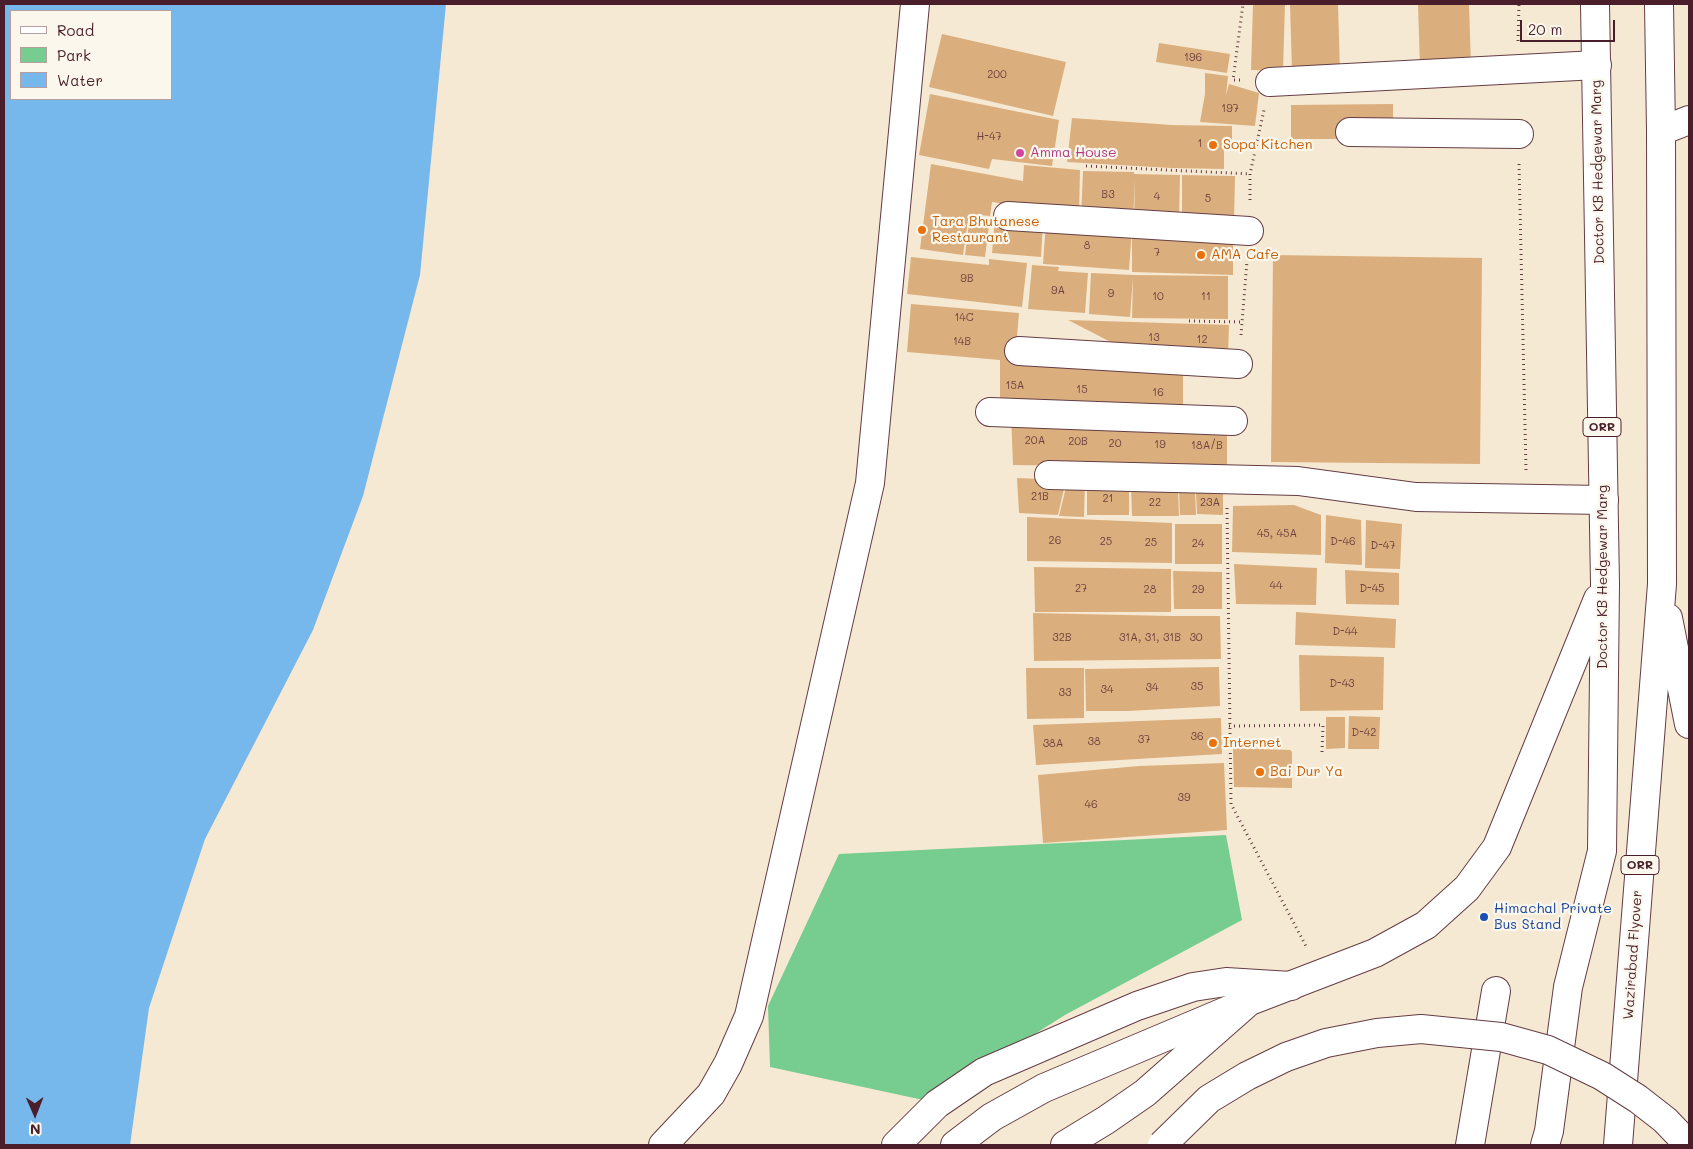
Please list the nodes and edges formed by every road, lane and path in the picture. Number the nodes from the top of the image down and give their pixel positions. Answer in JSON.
{"nodes":[{"id":1,"x":915,"y":4,"type":"edge"},
{"id":2,"x":1518,"y":4,"type":"edge"},
{"id":3,"x":1595,"y":4,"type":"edge"},
{"id":4,"x":1659,"y":4,"type":"edge"},
{"id":5,"x":1596,"y":65,"type":"junction"},
{"id":6,"x":1517,"y":69,"type":"junction"},
{"id":7,"x":1270,"y":82,"type":"dead end"},
{"id":8,"x":1689,"y":120,"type":"edge"},
{"id":9,"x":1661,"y":131,"type":"junction"},
{"id":10,"x":1350,"y":132,"type":"dead end"},
{"id":11,"x":1519,"y":134,"type":"joint"},
{"id":12,"x":1086,"y":166,"type":"dead end"},
{"id":13,"x":1250,"y":174,"type":"dead end"},
{"id":14,"x":1008,"y":216,"type":"dead end"},
{"id":15,"x":1249,"y":231,"type":"dead end"},
{"id":16,"x":1190,"y":321,"type":"dead end"},
{"id":17,"x":1242,"y":322,"type":"dead end"},
{"id":18,"x":1019,"y":351,"type":"dead end"},
{"id":19,"x":1238,"y":364,"type":"dead end"},
{"id":20,"x":990,"y":412,"type":"dead end"},
{"id":21,"x":1233,"y":421,"type":"dead end"},
{"id":22,"x":1049,"y":475,"type":"dead end"},
{"id":23,"x":1527,"y":498,"type":"junction"},
{"id":24,"x":1604,"y":500,"type":"junction"},
{"id":25,"x":1605,"y":584,"type":"junction"},
{"id":26,"x":1662,"y":584,"type":"junction"},
{"id":27,"x":1689,"y":724,"type":"edge"},
{"id":28,"x":1229,"y":726,"type":"dead end"},
{"id":29,"x":1322,"y":752,"type":"dead end"},
{"id":30,"x":1231,"y":804,"type":"dead end"},
{"id":31,"x":1321,"y":975,"type":"junction"},
{"id":32,"x":1291,"y":986,"type":"junction"},
{"id":33,"x":1496,"y":991,"type":"dead end"},
{"id":34,"x":1250,"y":1001,"type":"junction"},
{"id":35,"x":1547,"y":1140,"type":"edge"},
{"id":36,"x":667,"y":1144,"type":"edge"},
{"id":37,"x":896,"y":1145,"type":"edge"},
{"id":38,"x":956,"y":1145,"type":"edge"},
{"id":39,"x":1066,"y":1145,"type":"edge"},
{"id":40,"x":1162,"y":1145,"type":"edge"},
{"id":41,"x":1470,"y":1145,"type":"edge"},
{"id":42,"x":1618,"y":1145,"type":"edge"},
{"id":43,"x":1689,"y":1145,"type":"edge"}],
"edges":[{"from":1,"to":36,"type":"main road"},
{"from":2,"to":6,"type":"path"},
{"from":3,"to":5,"type":"main road","name":"Doctor KB Hedgewar Marg","number":"ORR"},
{"from":4,"to":9,"type":"main road","number":"ORR"},
{"from":5,"to":6,"type":"main road"},
{"from":5,"to":24,"type":"main road","name":"Doctor KB Hedgewar Marg","number":"ORR"},
{"from":6,"to":7,"type":"main road"},
{"from":8,"to":9,"type":"main road"},
{"from":9,"to":26,"type":"main road","number":"ORR"},
{"from":10,"to":11,"type":"main road"},
{"from":11,"to":23,"type":"path"},
{"from":12,"to":13,"type":"path"},
{"from":14,"to":15,"type":"main road"},
{"from":16,"to":17,"type":"path"},
{"from":18,"to":19,"type":"main road"},
{"from":20,"to":21,"type":"main road"},
{"from":22,"to":23,"type":"main road"},
{"from":23,"to":24,"type":"main road"},
{"from":24,"to":25,"type":"main road","name":"Doctor KB Hedgewar Marg","number":"ORR"},
{"from":25,"to":31,"type":"main road"},
{"from":25,"to":35,"type":"main road","name":"Doctor KB Hedgewar Marg","number":"ORR"},
{"from":26,"to":27,"type":"main road","number":"ORR"},
{"from":26,"to":42,"type":"main road","name":"Wazirabad Flyover","number":"ORR"},
{"from":28,"to":29,"type":"path"},
{"from":30,"to":31,"type":"path"},
{"from":31,"to":32,"type":"main road"},
{"from":32,"to":34,"type":"main road"},
{"from":32,"to":37,"type":"main road"},
{"from":33,"to":41,"type":"main road"},
{"from":34,"to":38,"type":"main road"},
{"from":34,"to":39,"type":"main road"},
{"from":40,"to":43,"type":"main road","bridge":true}]}
